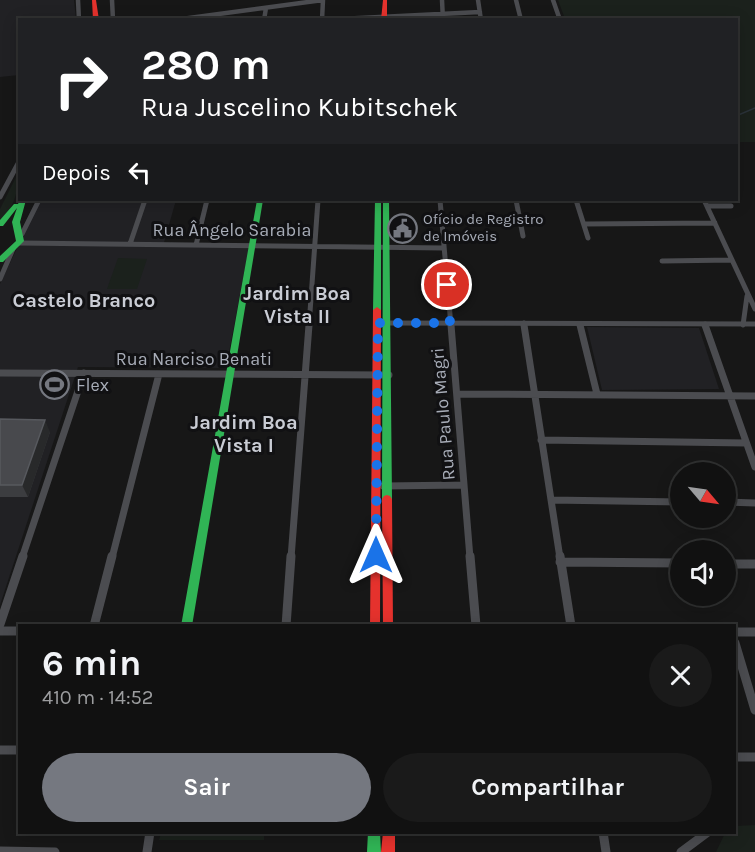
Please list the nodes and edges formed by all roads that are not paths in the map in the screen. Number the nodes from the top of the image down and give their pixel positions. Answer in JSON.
{"nodes":[{"id":1,"x":78,"y":0,"type":"edge"},
{"id":2,"x":94,"y":0,"type":"edge"},
{"id":3,"x":112,"y":0,"type":"edge"},
{"id":4,"x":277,"y":0,"type":"edge"},
{"id":5,"x":323,"y":0,"type":"edge"},
{"id":6,"x":379,"y":0,"type":"edge"},
{"id":7,"x":385,"y":0,"type":"edge"},
{"id":8,"x":442,"y":0,"type":"edge"},
{"id":9,"x":478,"y":0,"type":"edge"},
{"id":10,"x":516,"y":0,"type":"edge"},
{"id":11,"x":553,"y":0,"type":"edge"},
{"id":12,"x":280,"y":6,"type":"junction"},
{"id":13,"x":266,"y":8,"type":"junction"},
{"id":14,"x":480,"y":12,"type":"junction"},
{"id":15,"x":219,"y":14,"type":"junction"},
{"id":16,"x":443,"y":14,"type":"junction"},
{"id":17,"x":79,"y":18,"type":"edge"},
{"id":18,"x":96,"y":18,"type":"edge"},
{"id":19,"x":113,"y":18,"type":"edge"},
{"id":20,"x":189,"y":18,"type":"edge"},
{"id":21,"x":219,"y":18,"type":"edge"},
{"id":22,"x":264,"y":18,"type":"edge"},
{"id":23,"x":321,"y":18,"type":"edge"},
{"id":24,"x":382,"y":18,"type":"edge"},
{"id":25,"x":443,"y":18,"type":"edge"},
{"id":26,"x":481,"y":18,"type":"edge"},
{"id":27,"x":520,"y":18,"type":"edge"},
{"id":28,"x":559,"y":18,"type":"edge"},
{"id":29,"x":18,"y":164,"type":"edge"},
{"id":30,"x":0,"y":197,"type":"edge"},
{"id":31,"x":20,"y":201,"type":"edge"},
{"id":32,"x":21,"y":201,"type":"edge"},
{"id":33,"x":38,"y":201,"type":"edge"},
{"id":34,"x":145,"y":201,"type":"edge"},
{"id":35,"x":207,"y":201,"type":"edge"},
{"id":36,"x":260,"y":201,"type":"edge"},
{"id":37,"x":318,"y":201,"type":"edge"},
{"id":38,"x":378,"y":201,"type":"edge"},
{"id":39,"x":386,"y":201,"type":"edge"},
{"id":40,"x":440,"y":201,"type":"edge"},
{"id":41,"x":516,"y":201,"type":"edge"},
{"id":42,"x":576,"y":201,"type":"edge"},
{"id":43,"x":705,"y":202,"type":"edge"},
{"id":44,"x":731,"y":206,"type":"dead end"},
{"id":45,"x":715,"y":223,"type":"junction"},
{"id":46,"x":584,"y":224,"type":"junction"},
{"id":47,"x":0,"y":225,"type":"edge"},
{"id":48,"x":523,"y":236,"type":"dead end"},
{"id":49,"x":588,"y":238,"type":"dead end"},
{"id":50,"x":18,"y":239,"type":"junction"},
{"id":51,"x":130,"y":244,"type":"junction"},
{"id":52,"x":196,"y":245,"type":"junction"},
{"id":53,"x":252,"y":245,"type":"junction"},
{"id":54,"x":313,"y":246,"type":"junction"},
{"id":55,"x":383,"y":247,"type":"junction"},
{"id":56,"x":444,"y":248,"type":"junction"},
{"id":57,"x":1,"y":258,"type":"edge"},
{"id":58,"x":732,"y":260,"type":"junction"},
{"id":59,"x":662,"y":261,"type":"dead end"},
{"id":60,"x":0,"y":279,"type":"edge"},
{"id":61,"x":747,"y":296,"type":"junction"},
{"id":62,"x":754,"y":308,"type":"edge"},
{"id":63,"x":383,"y":323,"type":"junction"},
{"id":64,"x":450,"y":323,"type":"junction"},
{"id":65,"x":524,"y":323,"type":"junction"},
{"id":66,"x":580,"y":324,"type":"junction"},
{"id":67,"x":705,"y":324,"type":"junction"},
{"id":68,"x":754,"y":324,"type":"edge"},
{"id":69,"x":743,"y":325,"type":"junction"},
{"id":70,"x":0,"y":373,"type":"edge"},
{"id":71,"x":84,"y":373,"type":"junction"},
{"id":72,"x":159,"y":374,"type":"junction"},
{"id":73,"x":230,"y":374,"type":"junction"},
{"id":74,"x":303,"y":374,"type":"junction"},
{"id":75,"x":378,"y":375,"type":"junction"},
{"id":76,"x":389,"y":375,"type":"junction"},
{"id":77,"x":534,"y":393,"type":"junction"},
{"id":78,"x":457,"y":394,"type":"junction"},
{"id":79,"x":597,"y":394,"type":"junction"},
{"id":80,"x":729,"y":396,"type":"junction"},
{"id":81,"x":755,"y":396,"type":"edge"},
{"id":82,"x":541,"y":440,"type":"junction"},
{"id":83,"x":746,"y":443,"type":"junction"},
{"id":84,"x":755,"y":467,"type":"edge"},
{"id":85,"x":464,"y":485,"type":"junction"},
{"id":86,"x":376,"y":486,"type":"junction"},
{"id":87,"x":387,"y":486,"type":"junction"},
{"id":88,"x":551,"y":500,"type":"junction"},
{"id":89,"x":670,"y":502,"type":"edge"},
{"id":90,"x":736,"y":502,"type":"edge"},
{"id":91,"x":755,"y":503,"type":"edge"},
{"id":92,"x":376,"y":555,"type":"junction"},
{"id":93,"x":388,"y":556,"type":"junction"},
{"id":94,"x":560,"y":562,"type":"junction"},
{"id":95,"x":670,"y":563,"type":"edge"},
{"id":96,"x":736,"y":564,"type":"edge"},
{"id":97,"x":755,"y":564,"type":"edge"},
{"id":98,"x":0,"y":624,"type":"edge"},
{"id":99,"x":95,"y":624,"type":"edge"},
{"id":100,"x":186,"y":624,"type":"edge"},
{"id":101,"x":286,"y":624,"type":"edge"},
{"id":102,"x":375,"y":624,"type":"edge"},
{"id":103,"x":388,"y":624,"type":"edge"},
{"id":104,"x":476,"y":624,"type":"edge"},
{"id":105,"x":570,"y":624,"type":"edge"},
{"id":106,"x":0,"y":631,"type":"edge"},
{"id":107,"x":18,"y":631,"type":"edge"},
{"id":108,"x":736,"y":632,"type":"edge"},
{"id":109,"x":755,"y":632,"type":"edge"},
{"id":110,"x":736,"y":647,"type":"edge"},
{"id":111,"x":755,"y":710,"type":"edge"},
{"id":112,"x":0,"y":750,"type":"edge"},
{"id":113,"x":18,"y":750,"type":"edge"},
{"id":114,"x":736,"y":757,"type":"edge"},
{"id":115,"x":755,"y":757,"type":"edge"},
{"id":116,"x":150,"y":834,"type":"edge"},
{"id":117,"x":374,"y":834,"type":"edge"},
{"id":118,"x":389,"y":834,"type":"edge"},
{"id":119,"x":603,"y":834,"type":"edge"},
{"id":120,"x":705,"y":834,"type":"edge"},
{"id":121,"x":0,"y":851,"type":"edge"},
{"id":122,"x":55,"y":852,"type":"edge"},
{"id":123,"x":147,"y":852,"type":"edge"},
{"id":124,"x":374,"y":852,"type":"edge"},
{"id":125,"x":388,"y":852,"type":"edge"},
{"id":126,"x":606,"y":852,"type":"edge"},
{"id":127,"x":681,"y":852,"type":"edge"}],
"edges":[{"from":1,"to":17,"type":"street"},
{"from":2,"to":18,"type":"street"},
{"from":3,"to":19,"type":"street"},
{"from":4,"to":12,"type":"street"},
{"from":5,"to":12,"type":"street"},
{"from":5,"to":23,"type":"street"},
{"from":6,"to":24,"type":"street"},
{"from":7,"to":24,"type":"street"},
{"from":8,"to":16,"type":"street"},
{"from":9,"to":14,"type":"street"},
{"from":10,"to":27,"type":"street"},
{"from":11,"to":28,"type":"street"},
{"from":12,"to":13,"type":"street"},
{"from":13,"to":15,"type":"street"},
{"from":13,"to":22,"type":"street"},
{"from":14,"to":16,"type":"street"},
{"from":14,"to":26,"type":"street"},
{"from":15,"to":20,"type":"street"},
{"from":15,"to":21,"type":"street"},
{"from":16,"to":24,"type":"street"},
{"from":16,"to":25,"type":"street"},
{"from":29,"to":30,"type":"street"},
{"from":31,"to":47,"type":"street"},
{"from":32,"to":50,"type":"street"},
{"from":33,"to":50,"type":"street"},
{"from":34,"to":51,"type":"street"},
{"from":35,"to":52,"type":"street"},
{"from":36,"to":53,"type":"street"},
{"from":37,"to":54,"type":"street"},
{"from":38,"to":55,"type":"street"},
{"from":39,"to":55,"type":"street"},
{"from":40,"to":56,"type":"street","name":"Rua Paulo Magri"},
{"from":41,"to":48,"type":"street"},
{"from":42,"to":46,"type":"street"},
{"from":43,"to":44,"type":"street"},
{"from":43,"to":45,"type":"street"},
{"from":45,"to":46,"type":"street"},
{"from":45,"to":58,"type":"street"},
{"from":46,"to":49,"type":"street"},
{"from":47,"to":50,"type":"street"},
{"from":50,"to":51,"type":"street","name":"Rua Ângelo Sarabia"},
{"from":50,"to":57,"type":"street"},
{"from":50,"to":60,"type":"street"},
{"from":51,"to":52,"type":"street","name":"Rua Ângelo Sarabia"},
{"from":52,"to":53,"type":"street","name":"Rua Ângelo Sarabia"},
{"from":53,"to":54,"type":"street","name":"Rua Ângelo Sarabia"},
{"from":53,"to":73,"type":"street"},
{"from":54,"to":55,"type":"street","name":"Rua Ângelo Sarabia"},
{"from":54,"to":74,"type":"street"},
{"from":55,"to":56,"type":"street","name":"Rua Ângelo Sarabia"},
{"from":55,"to":63,"type":"street"},
{"from":56,"to":64,"type":"street","name":"Rua Paulo Magri"},
{"from":58,"to":59,"type":"street"},
{"from":58,"to":61,"type":"street"},
{"from":61,"to":62,"type":"street"},
{"from":61,"to":69,"type":"street"},
{"from":62,"to":68,"type":"street"},
{"from":63,"to":64,"type":"street"},
{"from":63,"to":75,"type":"street"},
{"from":63,"to":76,"type":"street"},
{"from":64,"to":65,"type":"street"},
{"from":64,"to":78,"type":"street","name":"Rua Paulo Magri"},
{"from":65,"to":66,"type":"street"},
{"from":65,"to":77,"type":"street"},
{"from":66,"to":67,"type":"street"},
{"from":66,"to":79,"type":"street"},
{"from":67,"to":69,"type":"street"},
{"from":67,"to":80,"type":"street"},
{"from":68,"to":69,"type":"street"},
{"from":70,"to":71,"type":"street","name":"Rua Narciso Benati"},
{"from":71,"to":72,"type":"street","name":"Rua Narciso Benati"},
{"from":71,"to":98,"type":"street"},
{"from":72,"to":73,"type":"street","name":"Rua Narciso Benati"},
{"from":72,"to":99,"type":"street"},
{"from":73,"to":74,"type":"street","name":"Rua Narciso Benati"},
{"from":73,"to":100,"type":"street"},
{"from":74,"to":75,"type":"street","name":"Rua Narciso Benati"},
{"from":74,"to":101,"type":"street"},
{"from":75,"to":76,"type":"street","name":"Rua Narciso Benati"},
{"from":75,"to":86,"type":"street"},
{"from":76,"to":87,"type":"street"},
{"from":77,"to":78,"type":"street"},
{"from":77,"to":79,"type":"street"},
{"from":77,"to":82,"type":"street"},
{"from":78,"to":85,"type":"street","name":"Rua Paulo Magri"},
{"from":79,"to":80,"type":"street"},
{"from":80,"to":81,"type":"street"},
{"from":80,"to":83,"type":"street"},
{"from":82,"to":83,"type":"street"},
{"from":82,"to":88,"type":"street"},
{"from":83,"to":84,"type":"street"},
{"from":85,"to":87,"type":"street"},
{"from":85,"to":104,"type":"street","name":"Rua Paulo Magri"},
{"from":86,"to":87,"type":"street"},
{"from":86,"to":92,"type":"street"},
{"from":87,"to":93,"type":"street"},
{"from":88,"to":89,"type":"street"},
{"from":88,"to":94,"type":"street"},
{"from":90,"to":91,"type":"street"},
{"from":92,"to":93,"type":"street"},
{"from":92,"to":102,"type":"street"},
{"from":93,"to":103,"type":"street"},
{"from":94,"to":95,"type":"street"},
{"from":94,"to":105,"type":"street"},
{"from":96,"to":97,"type":"street"},
{"from":106,"to":107,"type":"street"},
{"from":108,"to":109,"type":"street"},
{"from":110,"to":111,"type":"street"},
{"from":112,"to":113,"type":"street"},
{"from":114,"to":115,"type":"street"},
{"from":116,"to":123,"type":"street"},
{"from":117,"to":124,"type":"street"},
{"from":118,"to":125,"type":"street"},
{"from":119,"to":126,"type":"street"},
{"from":120,"to":127,"type":"street"},
{"from":121,"to":122,"type":"street"}]}
